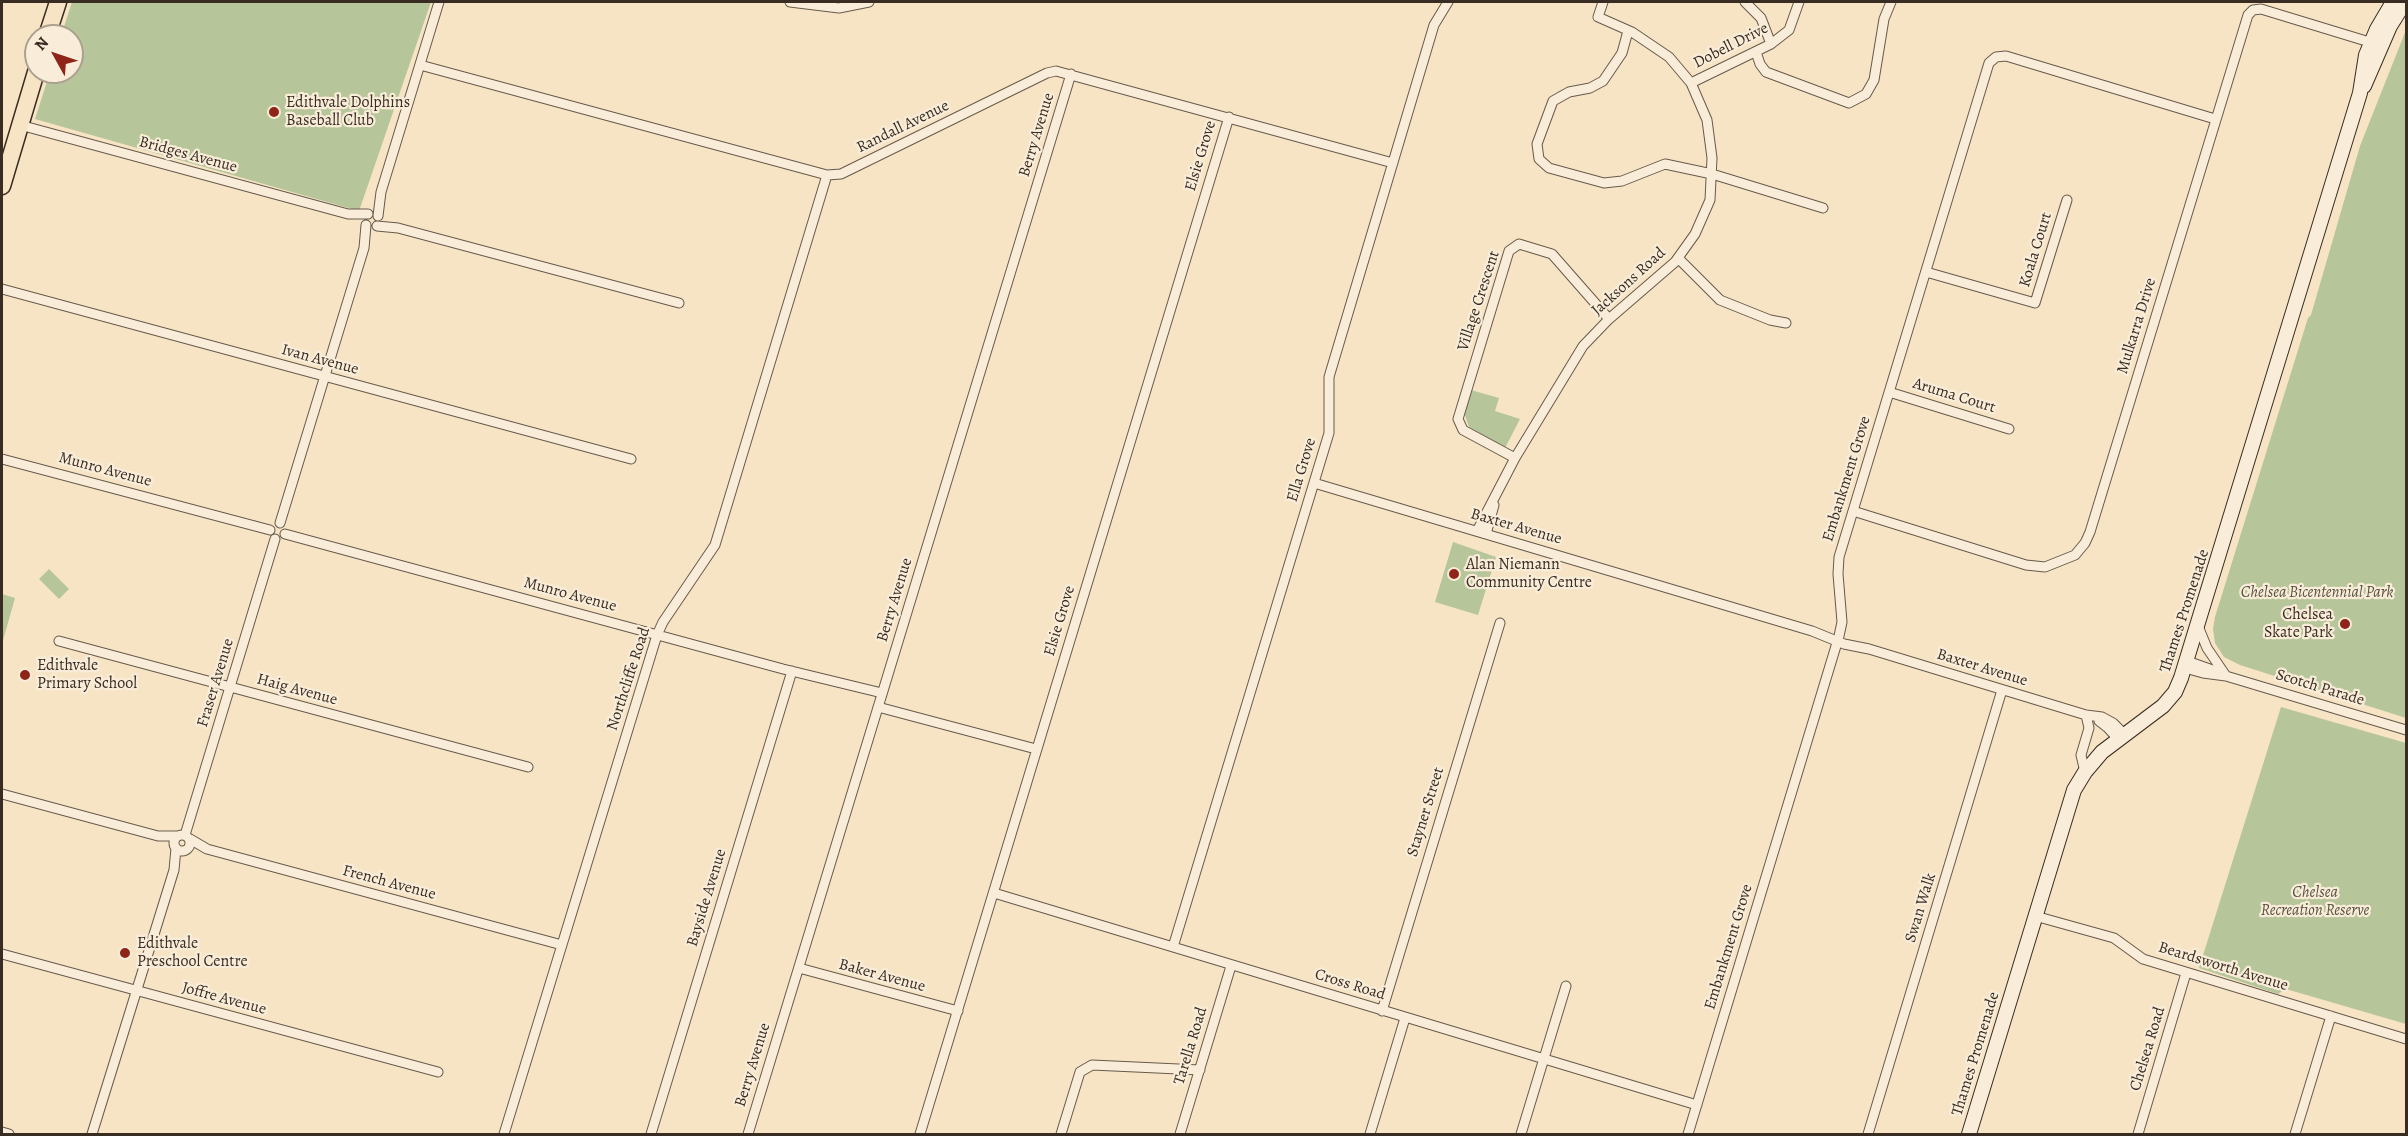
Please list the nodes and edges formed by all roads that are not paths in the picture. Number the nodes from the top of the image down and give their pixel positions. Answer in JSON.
{"nodes":[{"id":1,"x":58,"y":2,"type":"edge"},
{"id":2,"x":439,"y":2,"type":"edge"},
{"id":3,"x":790,"y":2,"type":"edge"},
{"id":4,"x":869,"y":2,"type":"edge"},
{"id":5,"x":1448,"y":2,"type":"edge"},
{"id":6,"x":1603,"y":2,"type":"edge"},
{"id":7,"x":1745,"y":2,"type":"edge"},
{"id":8,"x":1799,"y":2,"type":"edge"},
{"id":9,"x":1892,"y":2,"type":"edge"},
{"id":10,"x":2393,"y":2,"type":"edge"},
{"id":11,"x":2405,"y":2,"type":"edge"},
{"id":12,"x":51,"y":24,"type":"edge"},
{"id":13,"x":1628,"y":31,"type":"junction"},
{"id":14,"x":1771,"y":44,"type":"junction"},
{"id":15,"x":2376,"y":44,"type":"junction"},
{"id":16,"x":1990,"y":47,"type":"dead end"},
{"id":17,"x":1756,"y":51,"type":"junction"},
{"id":18,"x":1996,"y":57,"type":"junction"},
{"id":19,"x":420,"y":65,"type":"junction"},
{"id":20,"x":1071,"y":74,"type":"junction"},
{"id":21,"x":32,"y":84,"type":"edge"},
{"id":22,"x":1691,"y":84,"type":"junction"},
{"id":23,"x":1229,"y":117,"type":"junction"},
{"id":24,"x":2215,"y":119,"type":"junction"},
{"id":25,"x":20,"y":125,"type":"junction"},
{"id":26,"x":1393,"y":163,"type":"junction"},
{"id":27,"x":1712,"y":174,"type":"junction"},
{"id":28,"x":827,"y":175,"type":"junction"},
{"id":29,"x":2,"y":186,"type":"edge"},
{"id":30,"x":2067,"y":200,"type":"dead end"},
{"id":31,"x":1823,"y":207,"type":"dead end"},
{"id":32,"x":372,"y":220,"type":"junction"},
{"id":33,"x":1678,"y":258,"type":"junction"},
{"id":34,"x":1926,"y":272,"type":"junction"},
{"id":35,"x":2,"y":289,"type":"edge"},
{"id":36,"x":679,"y":303,"type":"dead end"},
{"id":37,"x":1609,"y":319,"type":"junction"},
{"id":38,"x":1786,"y":324,"type":"dead end"},
{"id":39,"x":325,"y":376,"type":"junction"},
{"id":40,"x":1889,"y":392,"type":"junction"},
{"id":41,"x":2009,"y":429,"type":"dead end"},
{"id":42,"x":1515,"y":458,"type":"junction"},
{"id":43,"x":2,"y":459,"type":"edge"},
{"id":44,"x":631,"y":459,"type":"dead end"},
{"id":45,"x":1314,"y":483,"type":"junction"},
{"id":46,"x":1853,"y":511,"type":"junction"},
{"id":47,"x":280,"y":524,"type":"junction"},
{"id":48,"x":270,"y":530,"type":"junction"},
{"id":49,"x":1481,"y":533,"type":"junction"},
{"id":50,"x":285,"y":534,"type":"junction"},
{"id":51,"x":275,"y":539,"type":"junction"},
{"id":52,"x":1500,"y":622,"type":"dead end"},
{"id":53,"x":2198,"y":626,"type":"junction"},
{"id":54,"x":657,"y":634,"type":"junction"},
{"id":55,"x":1838,"y":639,"type":"junction"},
{"id":56,"x":59,"y":641,"type":"dead end"},
{"id":57,"x":2186,"y":664,"type":"junction"},
{"id":58,"x":792,"y":671,"type":"junction"},
{"id":59,"x":2226,"y":676,"type":"junction"},
{"id":60,"x":230,"y":688,"type":"junction"},
{"id":61,"x":2002,"y":690,"type":"junction"},
{"id":62,"x":882,"y":693,"type":"junction"},
{"id":63,"x":878,"y":706,"type":"junction"},
{"id":64,"x":2086,"y":715,"type":"junction"},
{"id":65,"x":2406,"y":730,"type":"edge"},
{"id":66,"x":2121,"y":736,"type":"junction"},
{"id":67,"x":1036,"y":749,"type":"junction"},
{"id":68,"x":528,"y":767,"type":"dead end"},
{"id":69,"x":2085,"y":772,"type":"junction"},
{"id":70,"x":2,"y":794,"type":"edge"},
{"id":71,"x":182,"y":843,"type":"junction"},
{"id":72,"x":994,"y":893,"type":"junction"},
{"id":73,"x":2035,"y":916,"type":"junction"},
{"id":74,"x":562,"y":945,"type":"junction"},
{"id":75,"x":1173,"y":947,"type":"junction"},
{"id":76,"x":2,"y":954,"type":"edge"},
{"id":77,"x":1231,"y":966,"type":"junction"},
{"id":78,"x":799,"y":968,"type":"junction"},
{"id":79,"x":2187,"y":973,"type":"junction"},
{"id":80,"x":1566,"y":986,"type":"dead end"},
{"id":81,"x":137,"y":991,"type":"junction"},
{"id":82,"x":958,"y":1011,"type":"junction"},
{"id":83,"x":1382,"y":1011,"type":"junction"},
{"id":84,"x":2331,"y":1016,"type":"junction"},
{"id":85,"x":1405,"y":1018,"type":"junction"},
{"id":86,"x":2406,"y":1039,"type":"edge"},
{"id":87,"x":1544,"y":1060,"type":"junction"},
{"id":88,"x":1200,"y":1070,"type":"junction"},
{"id":89,"x":438,"y":1072,"type":"dead end"},
{"id":90,"x":1697,"y":1105,"type":"junction"},
{"id":91,"x":2,"y":1132,"type":"edge"},
{"id":92,"x":9,"y":1134,"type":"edge"},
{"id":93,"x":93,"y":1134,"type":"edge"},
{"id":94,"x":504,"y":1134,"type":"edge"},
{"id":95,"x":651,"y":1134,"type":"edge"},
{"id":96,"x":748,"y":1134,"type":"edge"},
{"id":97,"x":920,"y":1134,"type":"edge"},
{"id":98,"x":1061,"y":1134,"type":"edge"},
{"id":99,"x":1180,"y":1134,"type":"edge"},
{"id":100,"x":1370,"y":1134,"type":"edge"},
{"id":101,"x":1521,"y":1134,"type":"edge"},
{"id":102,"x":1688,"y":1134,"type":"edge"},
{"id":103,"x":1868,"y":1134,"type":"edge"},
{"id":104,"x":1969,"y":1134,"type":"edge"},
{"id":105,"x":2138,"y":1134,"type":"edge"},
{"id":106,"x":2295,"y":1134,"type":"edge"}],
"edges":[{"from":1,"to":12,"type":"highway"},
{"from":2,"to":19,"type":"street"},
{"from":3,"to":4,"type":"street"},
{"from":5,"to":26,"type":"street","name":"Ella Grove"},
{"from":6,"to":13,"type":"street","name":"Jacksons Road"},
{"from":7,"to":14,"type":"street"},
{"from":8,"to":14,"type":"street","name":"Dobell Drive"},
{"from":9,"to":17,"type":"street"},
{"from":10,"to":15,"type":"main road","name":"Thames Promenade"},
{"from":11,"to":15,"type":"main road","name":"Thames Promenade"},
{"from":13,"to":22,"type":"street","name":"Jacksons Road"},
{"from":13,"to":27,"type":"street"},
{"from":14,"to":17,"type":"street","name":"Dobell Drive"},
{"from":15,"to":24,"type":"street","name":"Mulkarra Drive"},
{"from":15,"to":53,"type":"main road","name":"Thames Promenade"},
{"from":16,"to":18,"type":"street"},
{"from":17,"to":22,"type":"street","name":"Dobell Drive"},
{"from":18,"to":24,"type":"street"},
{"from":18,"to":34,"type":"street","name":"Embankment Grove"},
{"from":19,"to":28,"type":"street"},
{"from":19,"to":32,"type":"street"},
{"from":20,"to":23,"type":"street","name":"Randall Avenue"},
{"from":20,"to":28,"type":"street","name":"Randall Avenue"},
{"from":20,"to":62,"type":"street","name":"Berry Avenue"},
{"from":21,"to":25,"type":"highway"},
{"from":22,"to":27,"type":"street","name":"Jacksons Road"},
{"from":23,"to":26,"type":"street","name":"Randall Avenue"},
{"from":23,"to":67,"type":"street","name":"Elsie Grove"},
{"from":24,"to":46,"type":"street","name":"Mulkarra Drive"},
{"from":25,"to":29,"type":"highway"},
{"from":25,"to":32,"type":"street","name":"Bridges Avenue"},
{"from":26,"to":45,"type":"street","name":"Ella Grove"},
{"from":27,"to":31,"type":"street"},
{"from":27,"to":33,"type":"street","name":"Jacksons Road"},
{"from":28,"to":54,"type":"street","name":"Northcliffe Road"},
{"from":30,"to":34,"type":"street","name":"Koala Court"},
{"from":32,"to":36,"type":"street","name":"Bridges Avenue"},
{"from":32,"to":39,"type":"street"},
{"from":33,"to":37,"type":"street","name":"Jacksons Road"},
{"from":33,"to":38,"type":"street"},
{"from":34,"to":40,"type":"street","name":"Embankment Grove"},
{"from":35,"to":39,"type":"street","name":"Ivan Avenue"},
{"from":37,"to":42,"type":"street","name":"Jacksons Road"},
{"from":37,"to":42,"type":"street","name":"Village Crescent"},
{"from":39,"to":44,"type":"street","name":"Ivan Avenue"},
{"from":39,"to":47,"type":"street"},
{"from":40,"to":41,"type":"street","name":"Aruma Court"},
{"from":40,"to":46,"type":"street","name":"Embankment Grove"},
{"from":42,"to":49,"type":"street","name":"Jacksons Road"},
{"from":43,"to":48,"type":"street","name":"Munro Avenue"},
{"from":45,"to":49,"type":"street","name":"Baxter Avenue"},
{"from":45,"to":75,"type":"street","name":"Ella Grove"},
{"from":46,"to":55,"type":"street","name":"Embankment Grove"},
{"from":47,"to":48,"type":"street"},
{"from":47,"to":50,"type":"street"},
{"from":48,"to":51,"type":"street"},
{"from":49,"to":55,"type":"street","name":"Baxter Avenue"},
{"from":50,"to":51,"type":"street"},
{"from":50,"to":54,"type":"street","name":"Munro Avenue"},
{"from":51,"to":60,"type":"street","name":"Fraser Avenue"},
{"from":52,"to":83,"type":"street","name":"Stayner Street"},
{"from":53,"to":57,"type":"main road","name":"Thames Promenade"},
{"from":53,"to":59,"type":"street"},
{"from":54,"to":58,"type":"street","name":"Munro Avenue"},
{"from":54,"to":74,"type":"street","name":"Northcliffe Road"},
{"from":55,"to":61,"type":"street","name":"Baxter Avenue"},
{"from":55,"to":90,"type":"street","name":"Embankment Grove"},
{"from":56,"to":60,"type":"street","name":"Haig Avenue"},
{"from":57,"to":59,"type":"street","name":"Scotch Parade"},
{"from":57,"to":66,"type":"main road","name":"Thames Promenade"},
{"from":58,"to":62,"type":"street","name":"Munro Avenue"},
{"from":58,"to":95,"type":"street","name":"Bayside Avenue"},
{"from":59,"to":65,"type":"street","name":"Scotch Parade"},
{"from":60,"to":68,"type":"street","name":"Haig Avenue"},
{"from":60,"to":71,"type":"street","name":"Fraser Avenue"},
{"from":61,"to":64,"type":"street","name":"Baxter Avenue"},
{"from":61,"to":103,"type":"street","name":"Swan Walk"},
{"from":62,"to":63,"type":"street","name":"Berry Avenue"},
{"from":63,"to":67,"type":"street"},
{"from":63,"to":78,"type":"street","name":"Berry Avenue"},
{"from":64,"to":66,"type":"street","name":"Baxter Avenue"},
{"from":64,"to":69,"type":"street"},
{"from":66,"to":69,"type":"main road","name":"Thames Promenade"},
{"from":67,"to":72,"type":"street","name":"Elsie Grove"},
{"from":69,"to":73,"type":"main road","name":"Thames Promenade"},
{"from":70,"to":71,"type":"street","name":"French Avenue"},
{"from":71,"to":74,"type":"street","name":"French Avenue"},
{"from":71,"to":81,"type":"street","name":"Fraser Avenue"},
{"from":72,"to":75,"type":"street","name":"Cross Road"},
{"from":72,"to":82,"type":"street","name":"Elsie Grove"},
{"from":73,"to":79,"type":"street","name":"Beardsworth Avenue"},
{"from":73,"to":104,"type":"main road","name":"Thames Promenade"},
{"from":74,"to":94,"type":"street","name":"Northcliffe Road"},
{"from":75,"to":77,"type":"street","name":"Cross Road"},
{"from":76,"to":81,"type":"street","name":"Joffre Avenue"},
{"from":77,"to":83,"type":"street","name":"Cross Road"},
{"from":77,"to":88,"type":"street","name":"Tarella Road"},
{"from":78,"to":82,"type":"street","name":"Baker Avenue"},
{"from":78,"to":96,"type":"street","name":"Berry Avenue"},
{"from":79,"to":84,"type":"street","name":"Beardsworth Avenue"},
{"from":79,"to":105,"type":"street","name":"Chelsea Road"},
{"from":80,"to":87,"type":"street"},
{"from":81,"to":89,"type":"street","name":"Joffre Avenue"},
{"from":81,"to":93,"type":"street","name":"Fraser Avenue"},
{"from":82,"to":97,"type":"street","name":"Elsie Grove"},
{"from":83,"to":85,"type":"street","name":"Cross Road"},
{"from":84,"to":86,"type":"street","name":"Beardsworth Avenue"},
{"from":84,"to":106,"type":"street"},
{"from":85,"to":87,"type":"street","name":"Cross Road"},
{"from":85,"to":100,"type":"street"},
{"from":87,"to":90,"type":"street","name":"Cross Road"},
{"from":87,"to":101,"type":"street"},
{"from":88,"to":98,"type":"street"},
{"from":88,"to":99,"type":"street","name":"Tarella Road"},
{"from":90,"to":102,"type":"street","name":"Embankment Grove"},
{"from":91,"to":92,"type":"street"}]}
